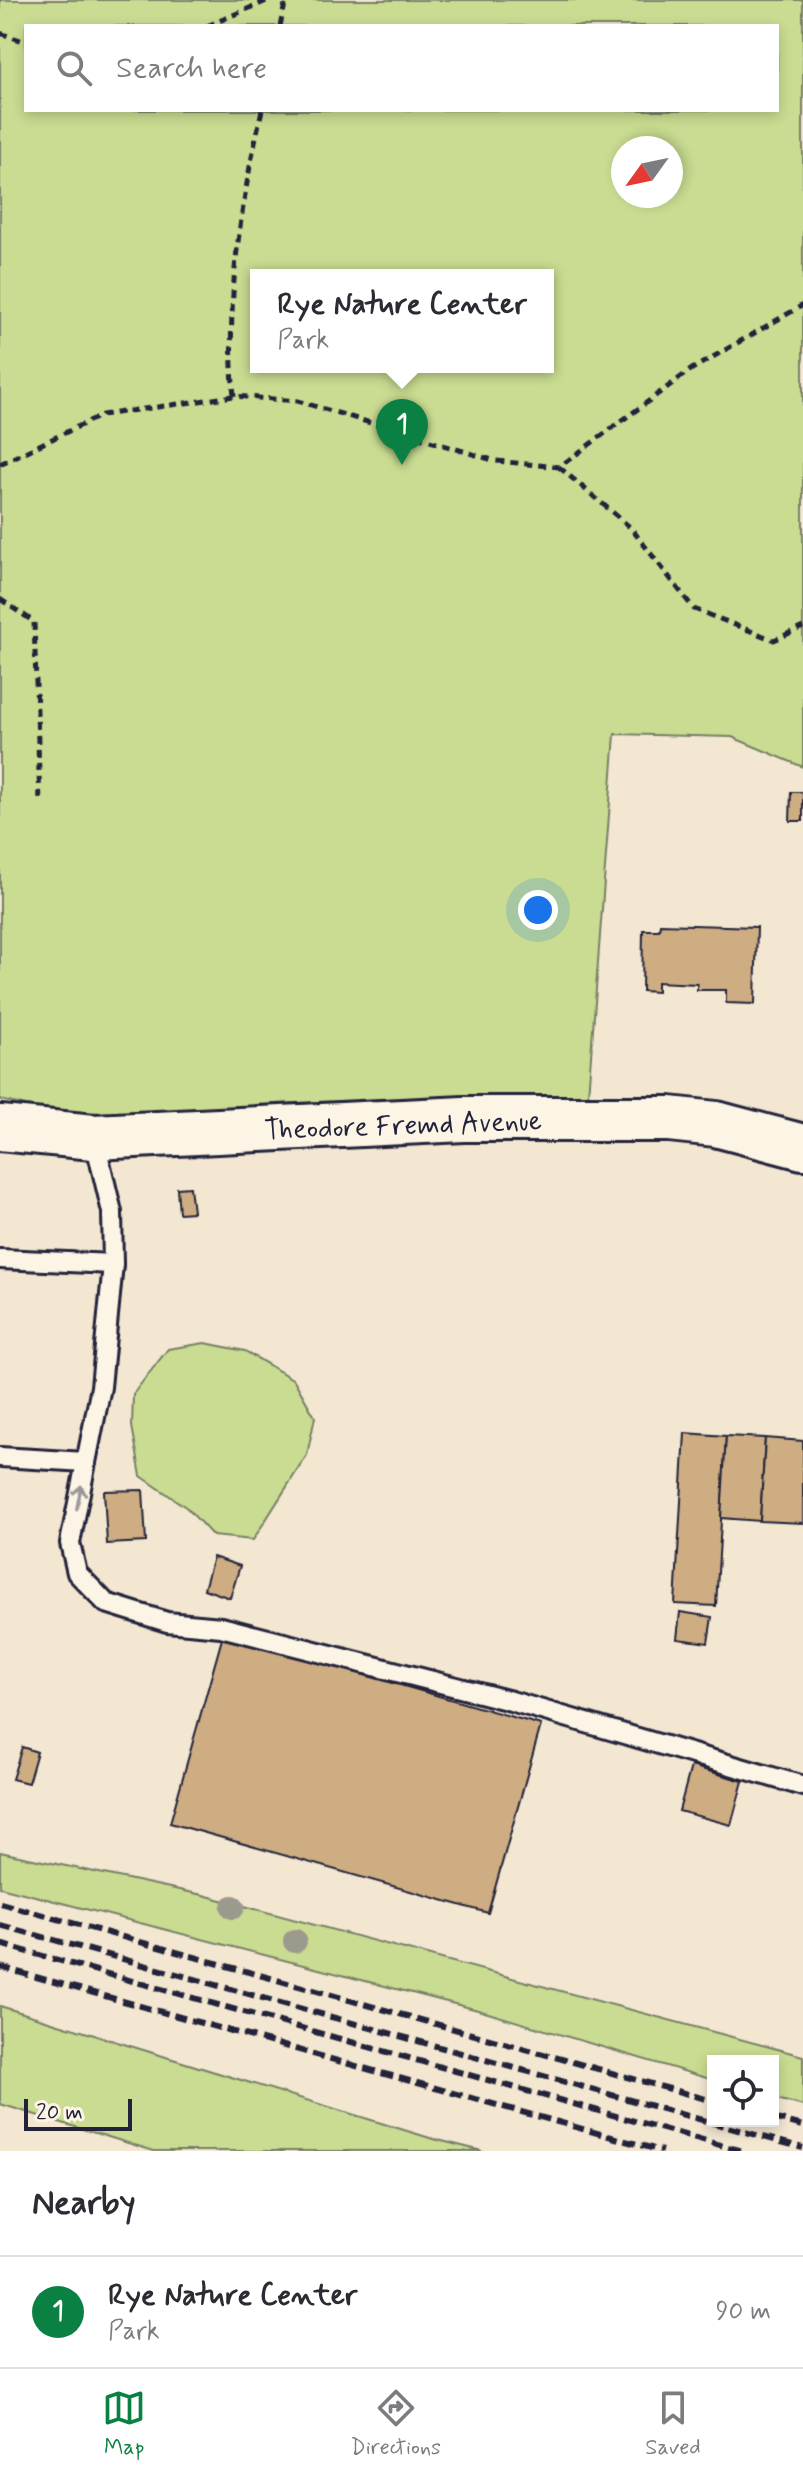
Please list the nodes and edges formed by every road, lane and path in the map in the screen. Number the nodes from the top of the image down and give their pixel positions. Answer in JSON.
{"nodes":[{"id":1,"x":269,"y":0,"type":"edge"},
{"id":2,"x":286,"y":0,"type":"edge"},
{"id":3,"x":212,"y":24,"type":"edge"},
{"id":4,"x":280,"y":24,"type":"edge"},
{"id":5,"x":0,"y":33,"type":"edge"},
{"id":6,"x":24,"y":41,"type":"edge"},
{"id":7,"x":262,"y":112,"type":"edge"},
{"id":8,"x":803,"y":305,"type":"edge"},
{"id":9,"x":234,"y":396,"type":"junction"},
{"id":10,"x":0,"y":464,"type":"edge"},
{"id":11,"x":559,"y":467,"type":"junction"},
{"id":12,"x":0,"y":599,"type":"edge"},
{"id":13,"x":803,"y":627,"type":"edge"},
{"id":14,"x":40,"y":803,"type":"dead end"},
{"id":15,"x":0,"y":1128,"type":"edge"},
{"id":16,"x":94,"y":1137,"type":"junction"},
{"id":17,"x":803,"y":1147,"type":"edge"},
{"id":18,"x":0,"y":1259,"type":"edge"},
{"id":19,"x":113,"y":1264,"type":"junction"},
{"id":20,"x":0,"y":1457,"type":"edge"},
{"id":21,"x":86,"y":1462,"type":"junction"},
{"id":22,"x":803,"y":1786,"type":"edge"}],
"edges":[{"from":1,"to":3,"type":"path"},
{"from":2,"to":4,"type":"path"},
{"from":5,"to":6,"type":"path"},
{"from":7,"to":9,"type":"path"},
{"from":8,"to":11,"type":"path"},
{"from":9,"to":10,"type":"path"},
{"from":9,"to":11,"type":"path"},
{"from":11,"to":13,"type":"path"},
{"from":12,"to":14,"type":"path"},
{"from":15,"to":16,"type":"street","name":"Theodore Fremd Avenue"},
{"from":16,"to":17,"type":"street","name":"Theodore Fremd Avenue"},
{"from":16,"to":19,"type":"lane"},
{"from":18,"to":19,"type":"lane"},
{"from":19,"to":21,"type":"lane"},
{"from":20,"to":21,"type":"lane"},
{"from":22,"to":21,"type":"lane","one_way":true}]}
